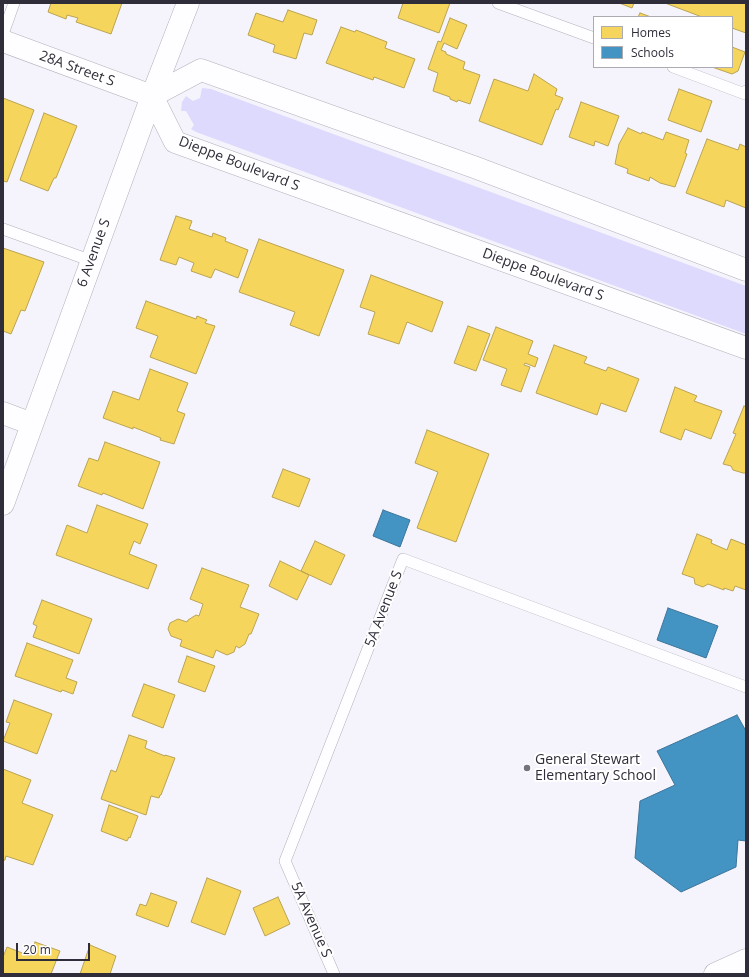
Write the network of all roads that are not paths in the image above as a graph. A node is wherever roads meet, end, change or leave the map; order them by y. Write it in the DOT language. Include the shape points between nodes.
graph roads {
  1 [pos="14,3"];
  2 [pos="188,3"];
  3 [pos="498,3"];
  4 [pos="3,34"];
  5 [pos="593,38"];
  6 [pos="3,41"];
  7 [pos="676,68"];
  8 [pos="746,91"];
  9 [pos="152,96"];
  10 [pos="3,229"];
  11 [pos="92,261"];
  12 [pos="746,270"];
  13 [pos="746,348"];
  14 [pos="3,413"];
  15 [pos="32,424"];
  16 [pos="3,504"];
  17 [pos="746,687"];
  18 [pos="746,960"];
  19 [pos="334,974"];
  20 [pos="715,974"];
  1 -- 4 [label="lane"];
  2 -- 9 [label="street, 6 Avenue S"];
  3 -- 5 [label="lane"];
  6 -- 9 [label="street, 28A Street S"];
  7 -- 8 [label="lane" via="745,94"];
  9 -- 11 [label="street, 6 Avenue S"];
  9 -- 12 [label="street" via="201,70 474,167"];
  9 -- 13 [label="street, Dieppe Boulevard S" via="175,142"];
  10 -- 11 [label="lane"];
  11 -- 15 [label="street, 6 Avenue S"];
  14 -- 15 [label="street"];
  15 -- 16 [label="street, 6 Avenue S"];
  17 -- 19 [label="lane, 5A Avenue S" via="403,559 285,861"];
  18 -- 20 [label="street"];
}
